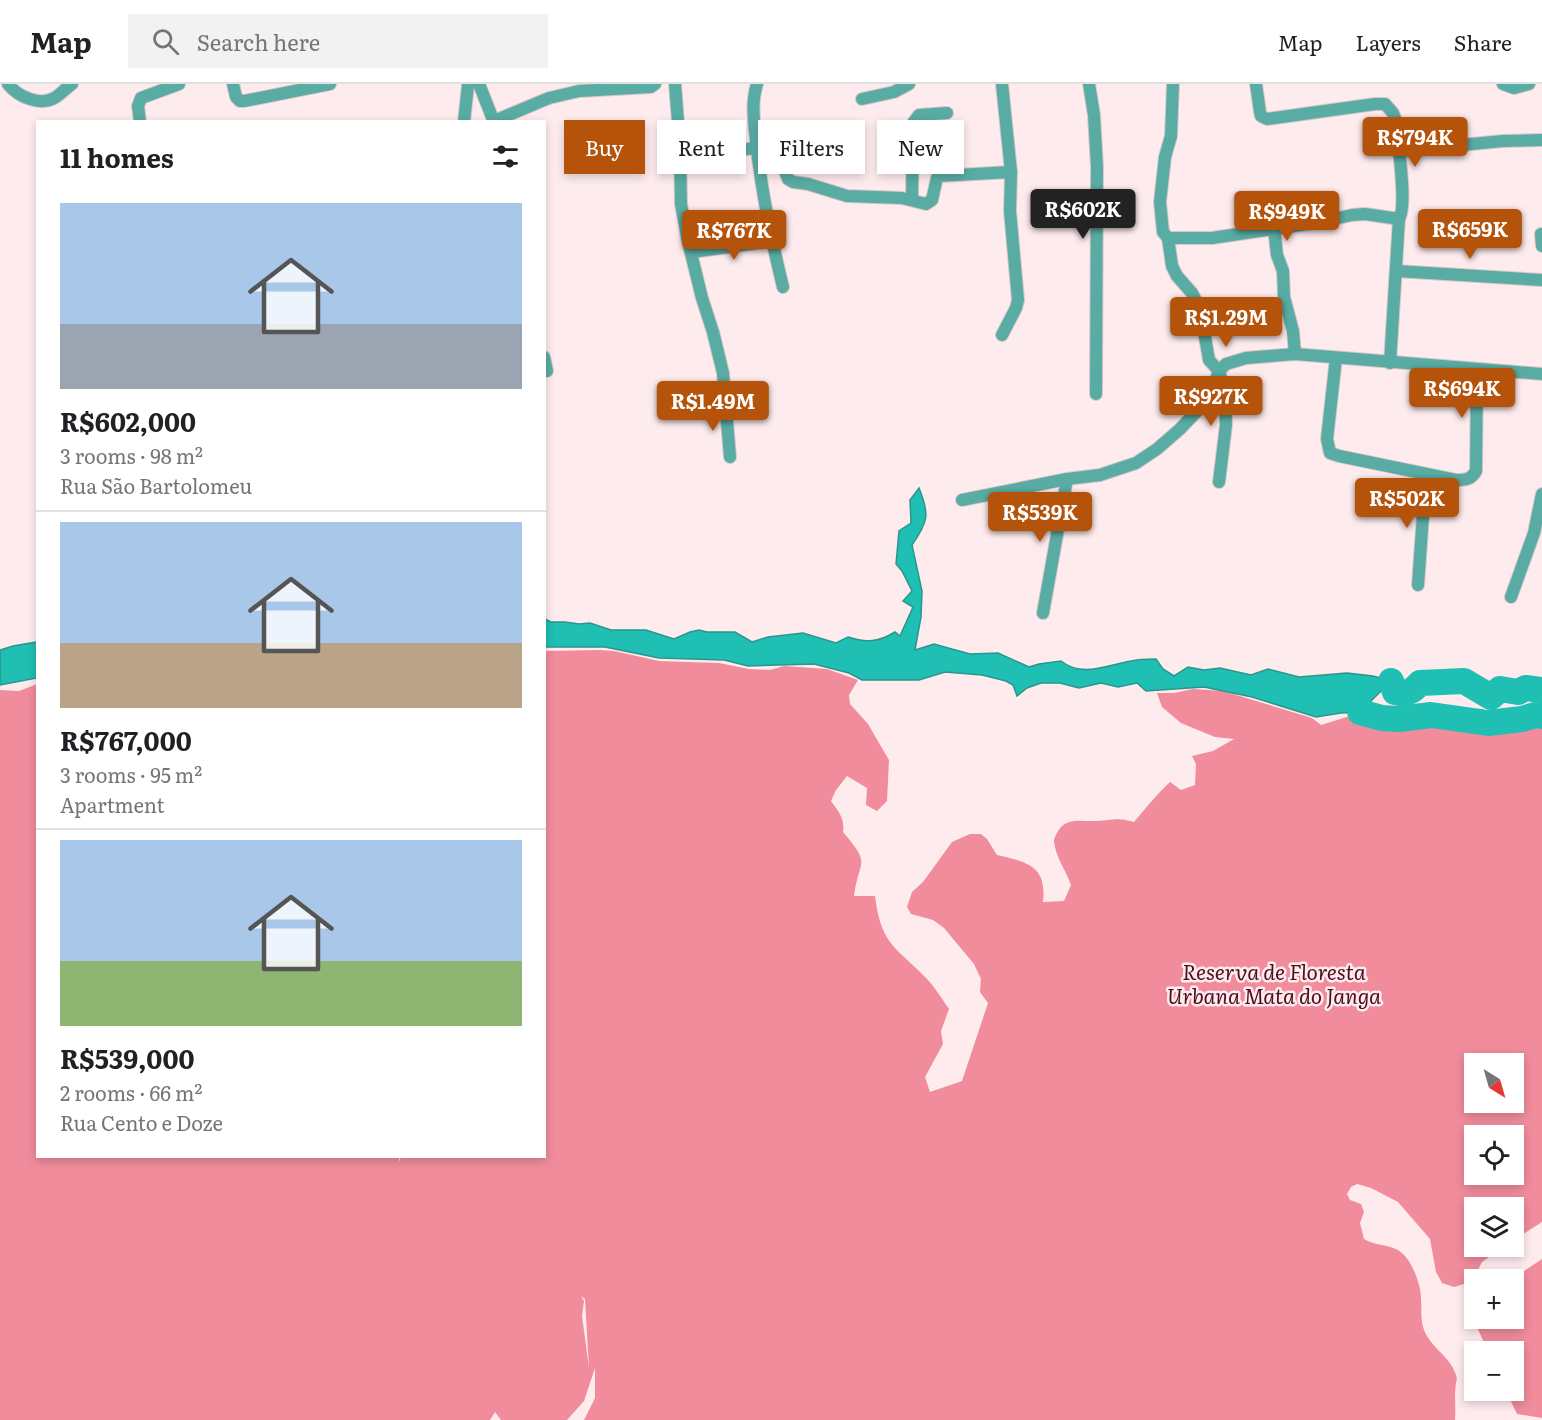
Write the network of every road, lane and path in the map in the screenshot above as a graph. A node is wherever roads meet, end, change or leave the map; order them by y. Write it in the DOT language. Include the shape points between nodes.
graph roads {
  1 [pos="8,84"];
  2 [pos="72,84"];
  3 [pos="179,84"];
  4 [pos="233,84"];
  5 [pos="330,84"];
  6 [pos="466,84"];
  7 [pos="474,84"];
  8 [pos="479,84"];
  9 [pos="655,84"];
  10 [pos="675,84"];
  11 [pos="757,84"];
  12 [pos="909,84"];
  13 [pos="1002,84"];
  14 [pos="1089,84"];
  15 [pos="1173,84"];
  16 [pos="1256,84"];
  17 [pos="1503,84"];
  18 [pos="1529,84"];
  19 [pos="862,99"];
  20 [pos="947,113"];
  21 [pos="140,120"];
  22 [pos="464,120"];
  23 [pos="494,120"];
  24 [pos="496,120"];
  25 [pos="678,120"];
  26 [pos="1542,141"];
  27 [pos="746,151"];
  28 [pos="1398,151"];
  29 [pos="757,153"];
  30 [pos="1011,172"];
  31 [pos="680,174"];
  32 [pos="912,200"];
  33 [pos="1399,219"];
  34 [pos="1274,228"];
  35 [pos="1172,238"];
  36 [pos="772,241"];
  37 [pos="692,252"];
  38 [pos="1396,271"];
  39 [pos="1542,280"];
  40 [pos="783,287"];
  41 [pos="1002,335"];
  42 [pos="1295,354"];
  43 [pos="1336,358"];
  44 [pos="1390,363"];
  45 [pos="546,366"];
  46 [pos="1477,369"];
  47 [pos="1542,370"];
  48 [pos="547,371"];
  49 [pos="1219,371"];
  50 [pos="1096,394"];
  51 [pos="730,457"];
  52 [pos="1428,475"];
  53 [pos="1067,479"];
  54 [pos="1219,482"];
  55 [pos="1542,494"];
  56 [pos="962,500"];
  57 [pos="1418,585"];
  58 [pos="1511,597"];
  59 [pos="1043,614"];
  1 -- 2 [label="street" via="24,98 39,100 56,97"];
  3 -- 21 [label="street" via="141,98"];
  4 -- 5 [label="street" via="236,97 244,101"];
  6 -- 7 [label="street"];
  6 -- 22 [label="street"];
  8 -- 23 [label="street"];
  9 -- 24 [label="street" via="579,90"];
  10 -- 25 [label="street"];
  11 -- 29 [label="street" via="753,107"];
  12 -- 19 [label="street" via="894,92"];
  13 -- 30 [label="street"];
  14 -- 50 [label="street" via="1097,167"];
  15 -- 35 [label="street" via="1160,202 1163,232"];
  16 -- 28 [label="street" via="1261,116 1267,119 1385,104 1396,121"];
  17 -- 18 [label="street" via="1514,88"];
  20 -- 32 [label="street" via="919,115 912,123"];
  26 -- 28 [label="street"];
  27 -- 29 [label="street"];
  28 -- 33 [label="street" via="1402,195"];
  29 -- 32 [label="street" via="782,161 788,179 793,182 858,198"];
  29 -- 36 [label="street"];
  30 -- 32 [label="street" via="939,176 931,202"];
  30 -- 41 [label="street" via="1010,210 1018,300"];
  31 -- 37 [label="street" via="681,204"];
  33 -- 34 [label="street" via="1365,214"];
  33 -- 38 [label="street"];
  34 -- 35 [label="street" via="1212,238"];
  34 -- 42 [label="street"];
  35 -- 49 [label="street" via="1172,266 1200,308 1209,360"];
  36 -- 37 [label="street"];
  36 -- 40 [label="street"];
  37 -- 51 [label="street" via="723,372"];
  38 -- 39 [label="street"];
  38 -- 44 [label="street"];
  42 -- 43 [label="street"];
  42 -- 49 [label="street" via="1236,360"];
  43 -- 44 [label="street"];
  43 -- 52 [label="street" via="1327,440 1330,453"];
  44 -- 46 [label="street"];
  45 -- 48 [label="street"];
  46 -- 47 [label="street"];
  46 -- 52 [label="street" via="1476,471 1465,480"];
  49 -- 53 [label="street" via="1211,393 1198,410 1157,449 1119,469"];
  49 -- 54 [label="street" via="1226,404"];
  52 -- 57 [label="street"];
  53 -- 56 [label="street"];
  53 -- 59 [label="street"];
  55 -- 58 [label="street" via="1534,533"];
}
